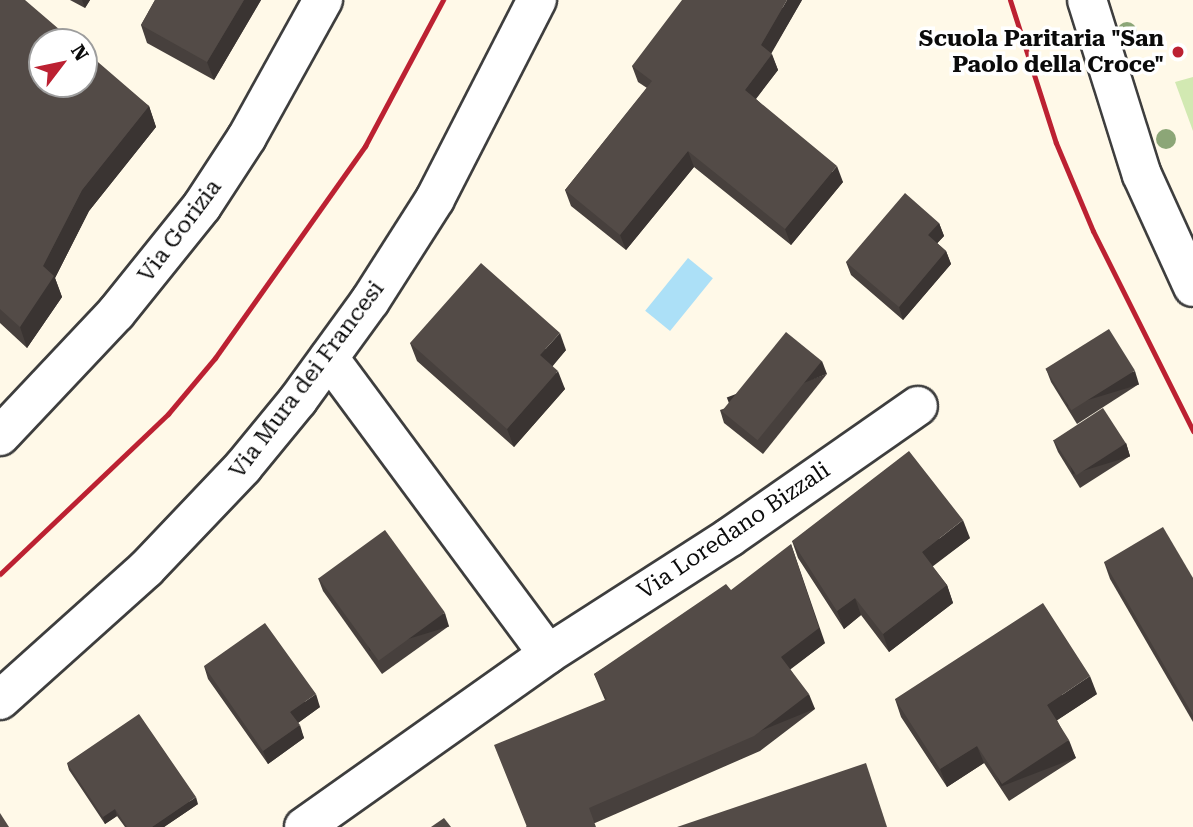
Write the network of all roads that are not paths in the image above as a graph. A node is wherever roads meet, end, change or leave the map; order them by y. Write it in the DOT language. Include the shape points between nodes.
graph roads {
  1 [pos="323,0"];
  2 [pos="537,0"];
  3 [pos="1087,0"];
  4 [pos="1193,287"];
  5 [pos="329,358"];
  6 [pos="918,406"];
  7 [pos="0,436"];
  8 [pos="548,654"];
  9 [pos="0,701"];
  10 [pos="304,827"];
  1 -- 7 [label="street, Via Gorizia" via="247,137 196,214 108,321"];
  2 -- 5 [label="street, Via Mura dei Francesi" via="435,199"];
  3 -- 4 [label="street" via="1133,149"];
  5 -- 8 [label="street"];
  5 -- 9 [label="street, Via Mura dei Francesi" via="250,458 179,535 80,632"];
  6 -- 8 [label="street, Via Loredano Bizzali" via="730,537"];
  8 -- 10 [label="street, Via Loredano Bizzali"];
}
